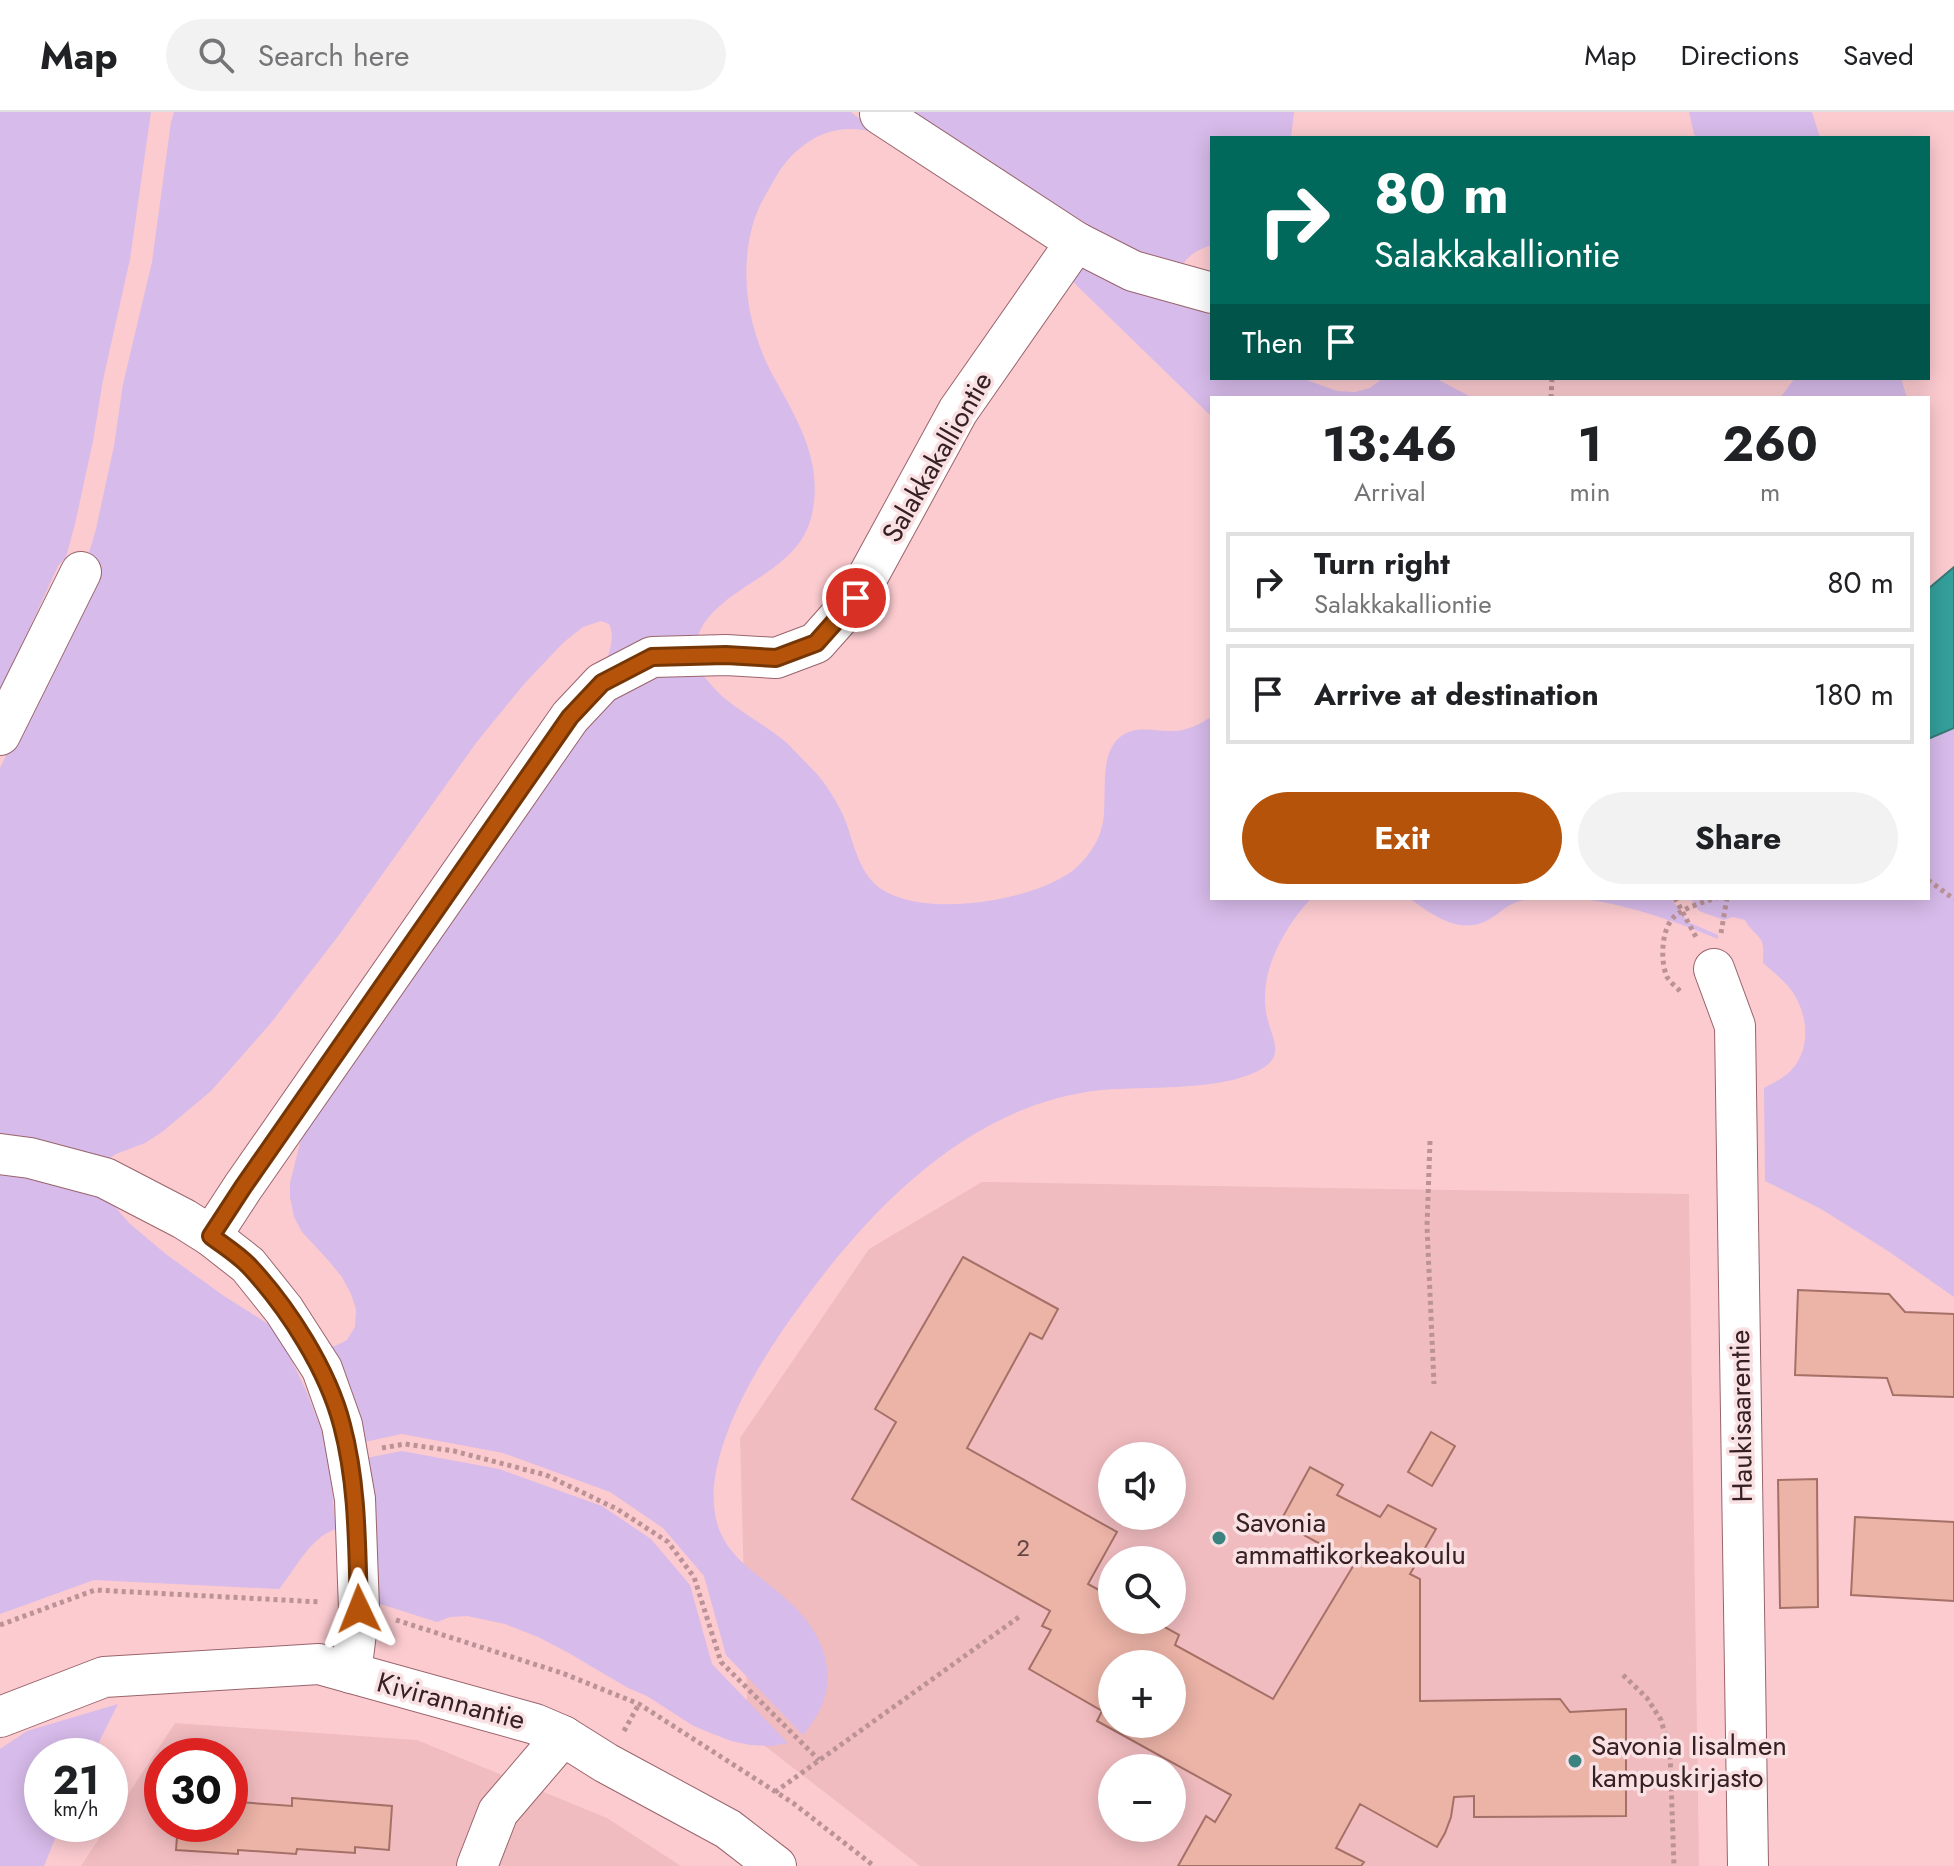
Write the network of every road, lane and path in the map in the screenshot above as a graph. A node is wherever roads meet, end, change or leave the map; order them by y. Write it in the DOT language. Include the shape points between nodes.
graph roads {
  1 [pos="880,114"];
  2 [pos="1076,242"];
  3 [pos="1210,292"];
  4 [pos="81,572"];
  5 [pos="0,735"];
  6 [pos="1930,881"];
  7 [pos="1954,899"];
  8 [pos="1714,969"];
  9 [pos="1430,1141"];
  10 [pos="0,1154"];
  11 [pos="211,1236"];
  12 [pos="1434,1384"];
  13 [pos="379,1448"];
  14 [pos="1019,1617"];
  15 [pos="351,1673"];
  16 [pos="1623,1675"];
  17 [pos="0,1717"];
  18 [pos="563,1736"];
  19 [pos="819,1760"];
  20 [pos="775,1792"];
  21 [pos="477,1866"];
  22 [pos="776,1866"];
  23 [pos="1674,1866"];
  24 [pos="1748,1866"];
  1 -- 2 [label="street"];
  2 -- 3 [label="street" via="1133,271"];
  2 -- 11 [label="street, Salakkakalliontie" via="958,411 856,598 816,643 776,658 652,657 602,683 570,717"];
  4 -- 5 [label="street"];
  6 -- 7 [label="path"];
  8 -- 24 [label="street, Haukisaarentie" via="1735,1026"];
  9 -- 12 [label="path" via="1427,1226"];
  10 -- 11 [label="street" via="105,1178"];
  11 -- 15 [label="street" via="248,1265 284,1310 322,1369 342,1425 355,1499 359,1609"];
  13 -- 19 [label="path" via="405,1444 454,1451 546,1475 617,1509 668,1542 694,1577 721,1662"];
  14 -- 19 [label="path"];
  15 -- 17 [label="street, Kivirannantie" via="319,1664 104,1677"];
  15 -- 18 [label="street, Kivirannantie"];
  16 -- 23 [label="path" via="1661,1720 1670,1752"];
  18 -- 21 [label="street" via="498,1812"];
  18 -- 22 [label="street, Kivirannantie" via="728,1829"];
  19 -- 20 [label="path"];
}
